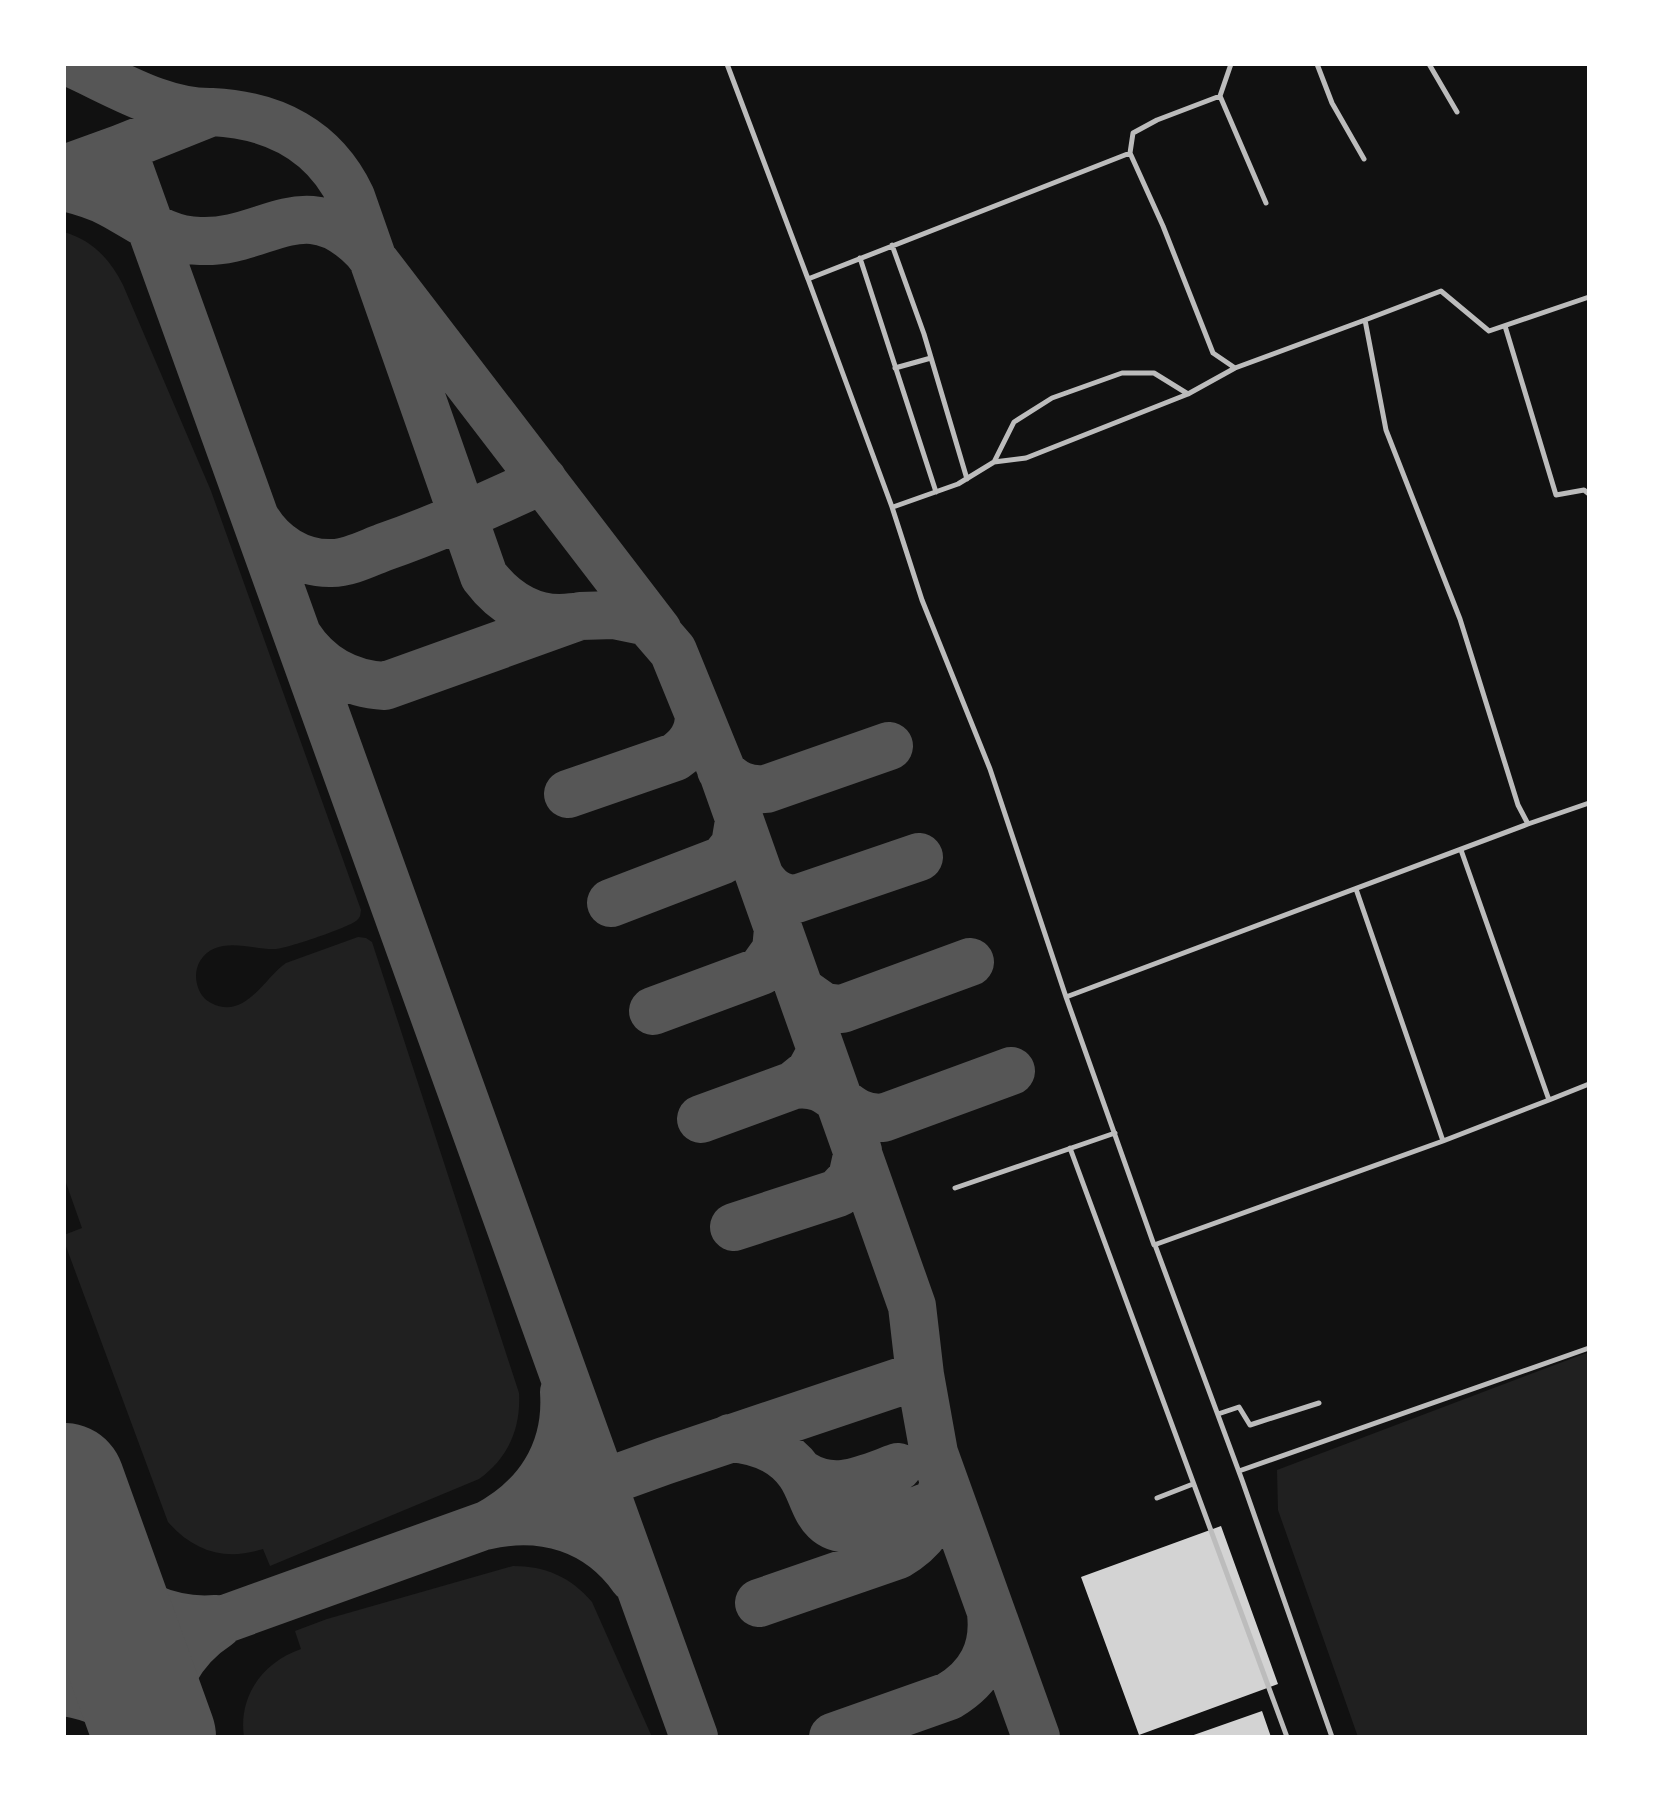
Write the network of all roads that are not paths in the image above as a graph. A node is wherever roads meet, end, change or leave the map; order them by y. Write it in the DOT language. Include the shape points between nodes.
graph roads {
  1 [pos="727,64"];
  2 [pos="1231,64"];
  3 [pos="1317,64"];
  4 [pos="1429,64"];
  5 [pos="1220,96"];
  6 [pos="1457,112"];
  7 [pos="1130,153"];
  8 [pos="1364,159"];
  9 [pos="1266,203"];
  10 [pos="892,245"];
  11 [pos="860,258"];
  12 [pos="808,279"];
  13 [pos="1589,297"];
  14 [pos="1365,320"];
  15 [pos="1505,326"];
  16 [pos="931,358"];
  17 [pos="895,368"];
  18 [pos="1235,368"];
  19 [pos="1188,394"];
  20 [pos="994,462"];
  21 [pos="967,479"];
  22 [pos="936,492"];
  23 [pos="1589,494"];
  24 [pos="892,507"];
  25 [pos="1589,803"];
  26 [pos="1528,824"];
  27 [pos="1461,850"];
  28 [pos="1356,889"];
  29 [pos="1066,997"];
  30 [pos="1589,1084"];
  31 [pos="1549,1100"];
  32 [pos="1115,1133"];
  33 [pos="1443,1141"];
  34 [pos="1070,1148"];
  35 [pos="955,1188"];
  36 [pos="1154,1245"];
  37 [pos="1589,1348"];
  38 [pos="1319,1403"];
  39 [pos="1218,1414"];
  40 [pos="1239,1471"];
  41 [pos="1193,1484"];
  42 [pos="1157,1498"];
  43 [pos="1287,1737"];
  44 [pos="1332,1737"];
  1 -- 12 [label="lane"];
  2 -- 5 [label="lane"];
  3 -- 8 [label="lane"];
  4 -- 6 [label="lane"];
  5 -- 7 [label="lane" via="1133,133"];
  5 -- 9 [label="lane"];
  7 -- 10 [label="lane"];
  7 -- 18 [label="lane" via="1213,353"];
  10 -- 11 [label="lane"];
  10 -- 16 [label="lane"];
  11 -- 12 [label="lane"];
  11 -- 17 [label="lane"];
  12 -- 24 [label="lane"];
  13 -- 15 [label="lane"];
  14 -- 15 [label="lane" via="1441,291 1489,331"];
  14 -- 18 [label="lane"];
  14 -- 26 [label="lane" via="1386,430 1460,619"];
  15 -- 23 [label="lane" via="1556,495 1584,490"];
  16 -- 17 [label="lane"];
  16 -- 21 [label="lane"];
  17 -- 22 [label="lane"];
  18 -- 19 [label="lane"];
  19 -- 20 [label="lane" via="1026,458"];
  19 -- 20 [label="lane" via="1154,373 1122,373 1052,398 1014,422"];
  20 -- 21 [label="lane"];
  21 -- 22 [label="lane"];
  22 -- 24 [label="lane"];
  24 -- 29 [label="lane" via="922,600 990,769"];
  25 -- 26 [label="lane"];
  26 -- 27 [label="lane"];
  27 -- 28 [label="lane"];
  27 -- 31 [label="lane"];
  28 -- 29 [label="lane"];
  28 -- 33 [label="lane"];
  29 -- 32 [label="lane"];
  30 -- 31 [label="lane"];
  31 -- 33 [label="lane"];
  32 -- 34 [label="lane"];
  32 -- 36 [label="lane"];
  33 -- 36 [label="lane"];
  34 -- 35 [label="lane"];
  34 -- 41 [label="lane"];
  36 -- 39 [label="lane"];
  37 -- 40 [label="lane"];
  38 -- 39 [label="lane" via="1250,1425 1239,1407"];
  39 -- 40 [label="lane"];
  40 -- 44 [label="lane"];
  41 -- 42 [label="lane"];
  41 -- 43 [label="lane"];
}
